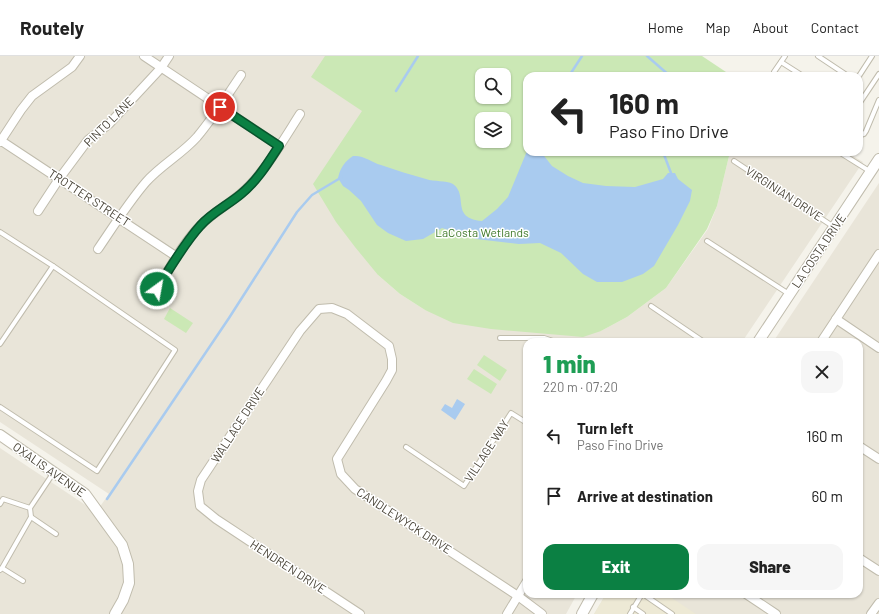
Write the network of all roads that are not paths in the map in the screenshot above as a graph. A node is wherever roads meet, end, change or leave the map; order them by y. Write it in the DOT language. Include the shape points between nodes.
graph roads {
  1 [pos="80,56"];
  2 [pos="144,56"];
  3 [pos="169,56"];
  4 [pos="785,56"];
  5 [pos="818,56"];
  6 [pos="872,56"];
  7 [pos="781,62"];
  8 [pos="161,68"];
  9 [pos="775,72"];
  10 [pos="797,72"];
  11 [pos="842,72"];
  12 [pos="862,72"];
  13 [pos="879,74"];
  14 [pos="241,75"];
  15 [pos="863,98"];
  16 [pos="879,100"];
  17 [pos="220,107"];
  18 [pos="300,114"];
  19 [pos="863,134"];
  20 [pos="0,141"];
  21 [pos="279,146"];
  22 [pos="845,156"];
  23 [pos="879,160"];
  24 [pos="734,161"];
  25 [pos="871,172"];
  26 [pos="59,179"];
  27 [pos="38,211"];
  28 [pos="119,218"];
  29 [pos="834,227"];
  30 [pos="0,232"];
  31 [pos="707,241"];
  32 [pos="98,249"];
  33 [pos="879,254"];
  34 [pos="177,257"];
  35 [pos="53,266"];
  36 [pos="157,289"];
  37 [pos="789,294"];
  38 [pos="651,306"];
  39 [pos="836,319"];
  40 [pos="300,331"];
  41 [pos="500,338"];
  42 [pos="523,338"];
  43 [pos="523,338"];
  44 [pos="544,338"];
  45 [pos="698,338"];
  46 [pos="761,338"];
  47 [pos="824,338"];
  48 [pos="0,344"];
  49 [pos="879,348"];
  50 [pos="0,407"];
  51 [pos="523,420"];
  52 [pos="0,435"];
  53 [pos="406,447"];
  54 [pos="863,449"];
  55 [pos="879,459"];
  56 [pos="54,472"];
  57 [pos="0,504"];
  58 [pos="30,508"];
  59 [pos="31,517"];
  60 [pos="216,519"];
  61 [pos="56,534"];
  62 [pos="863,561"];
  63 [pos="1,569"];
  64 [pos="879,571"];
  65 [pos="23,581"];
  66 [pos="523,588"];
  67 [pos="518,596"];
  68 [pos="591,598"];
  69 [pos="639,598"];
  70 [pos="647,598"];
  71 [pos="752,598"];
  72 [pos="879,603"];
  73 [pos="634,607"];
  74 [pos="115,614"];
  75 [pos="360,614"];
  76 [pos="507,614"];
  77 [pos="542,614"];
  78 [pos="582,614"];
  79 [pos="630,614"];
  80 [pos="643,614"];
  81 [pos="672,614"];
  82 [pos="776,614"];
  83 [pos="871,614"];
  1 -- 20 [label="street" via="72,67 32,96"];
  2 -- 8 [label="street"];
  3 -- 8 [label="street, PINTO LANE"];
  4 -- 7 [label="lane"];
  5 -- 11 [label="lane"];
  6 -- 12 [label="lane"];
  7 -- 9 [label="lane"];
  7 -- 10 [label="lane"];
  8 -- 17 [label="street"];
  8 -- 26 [label="street, PINTO LANE" via="109,124 88,140"];
  13 -- 15 [label="lane"];
  14 -- 17 [label="street"];
  16 -- 19 [label="lane"];
  17 -- 21 [label="street"];
  17 -- 28 [label="street" via="197,138 146,182"];
  18 -- 21 [label="street"];
  20 -- 26 [label="street, TROTTER STREET"];
  21 -- 34 [label="street" via="242,194 201,225"];
  22 -- 25 [label="lane"];
  23 -- 25 [label="street, LA COSTA DRIVE"];
  24 -- 29 [label="lane, VIRGINIAN DRIVE"];
  25 -- 29 [label="street, LA COSTA DRIVE"];
  26 -- 27 [label="street, PINTO LANE"];
  26 -- 28 [label="street, TROTTER STREET"];
  28 -- 32 [label="street"];
  28 -- 34 [label="street, TROTTER STREET"];
  29 -- 37 [label="street, LA COSTA DRIVE"];
  30 -- 35 [label="lane"];
  31 -- 37 [label="lane"];
  33 -- 39 [label="street"];
  34 -- 36 [label="street"];
  35 -- 48 [label="lane"];
  35 -- 50 [label="lane" via="174,350 97,471"];
  37 -- 46 [label="street, LA COSTA DRIVE"];
  38 -- 45 [label="lane"];
  39 -- 47 [label="street"];
  39 -- 49 [label="street"];
  40 -- 60 [label="street, WALLACE DRIVE" via="201,480 198,492 200,506"];
  40 -- 67 [label="street, CANDLEWYCK DRIVE" via="319,309 332,308 347,314 389,346 392,370 337,459 341,474 355,489"];
  41 -- 43 [label="lane"];
  42 -- 44 [label="lane"];
  51 -- 53 [label="lane, VILLAGE WAY" via="512,413 464,486"];
  52 -- 56 [label="street, OXALIS AVENUE"];
  54 -- 55 [label="street"];
  56 -- 58 [label="lane"];
  56 -- 74 [label="street, OXALIS AVENUE" via="85,494 122,545 128,564 129,583"];
  57 -- 58 [label="lane" via="3,499"];
  58 -- 59 [label="lane"];
  59 -- 61 [label="lane"];
  59 -- 63 [label="lane"];
  60 -- 75 [label="street, HENDREN DRIVE"];
  62 -- 64 [label="street"];
  63 -- 65 [label="lane"];
  66 -- 67 [label="street"];
  67 -- 76 [label="street"];
  67 -- 77 [label="street, CANDLEWYCK DRIVE"];
  68 -- 78 [label="street"];
  69 -- 73 [label="lane"];
  70 -- 81 [label="lane"];
  71 -- 82 [label="street"];
  72 -- 83 [label="street"];
  73 -- 79 [label="lane"];
  73 -- 80 [label="lane"];
}
